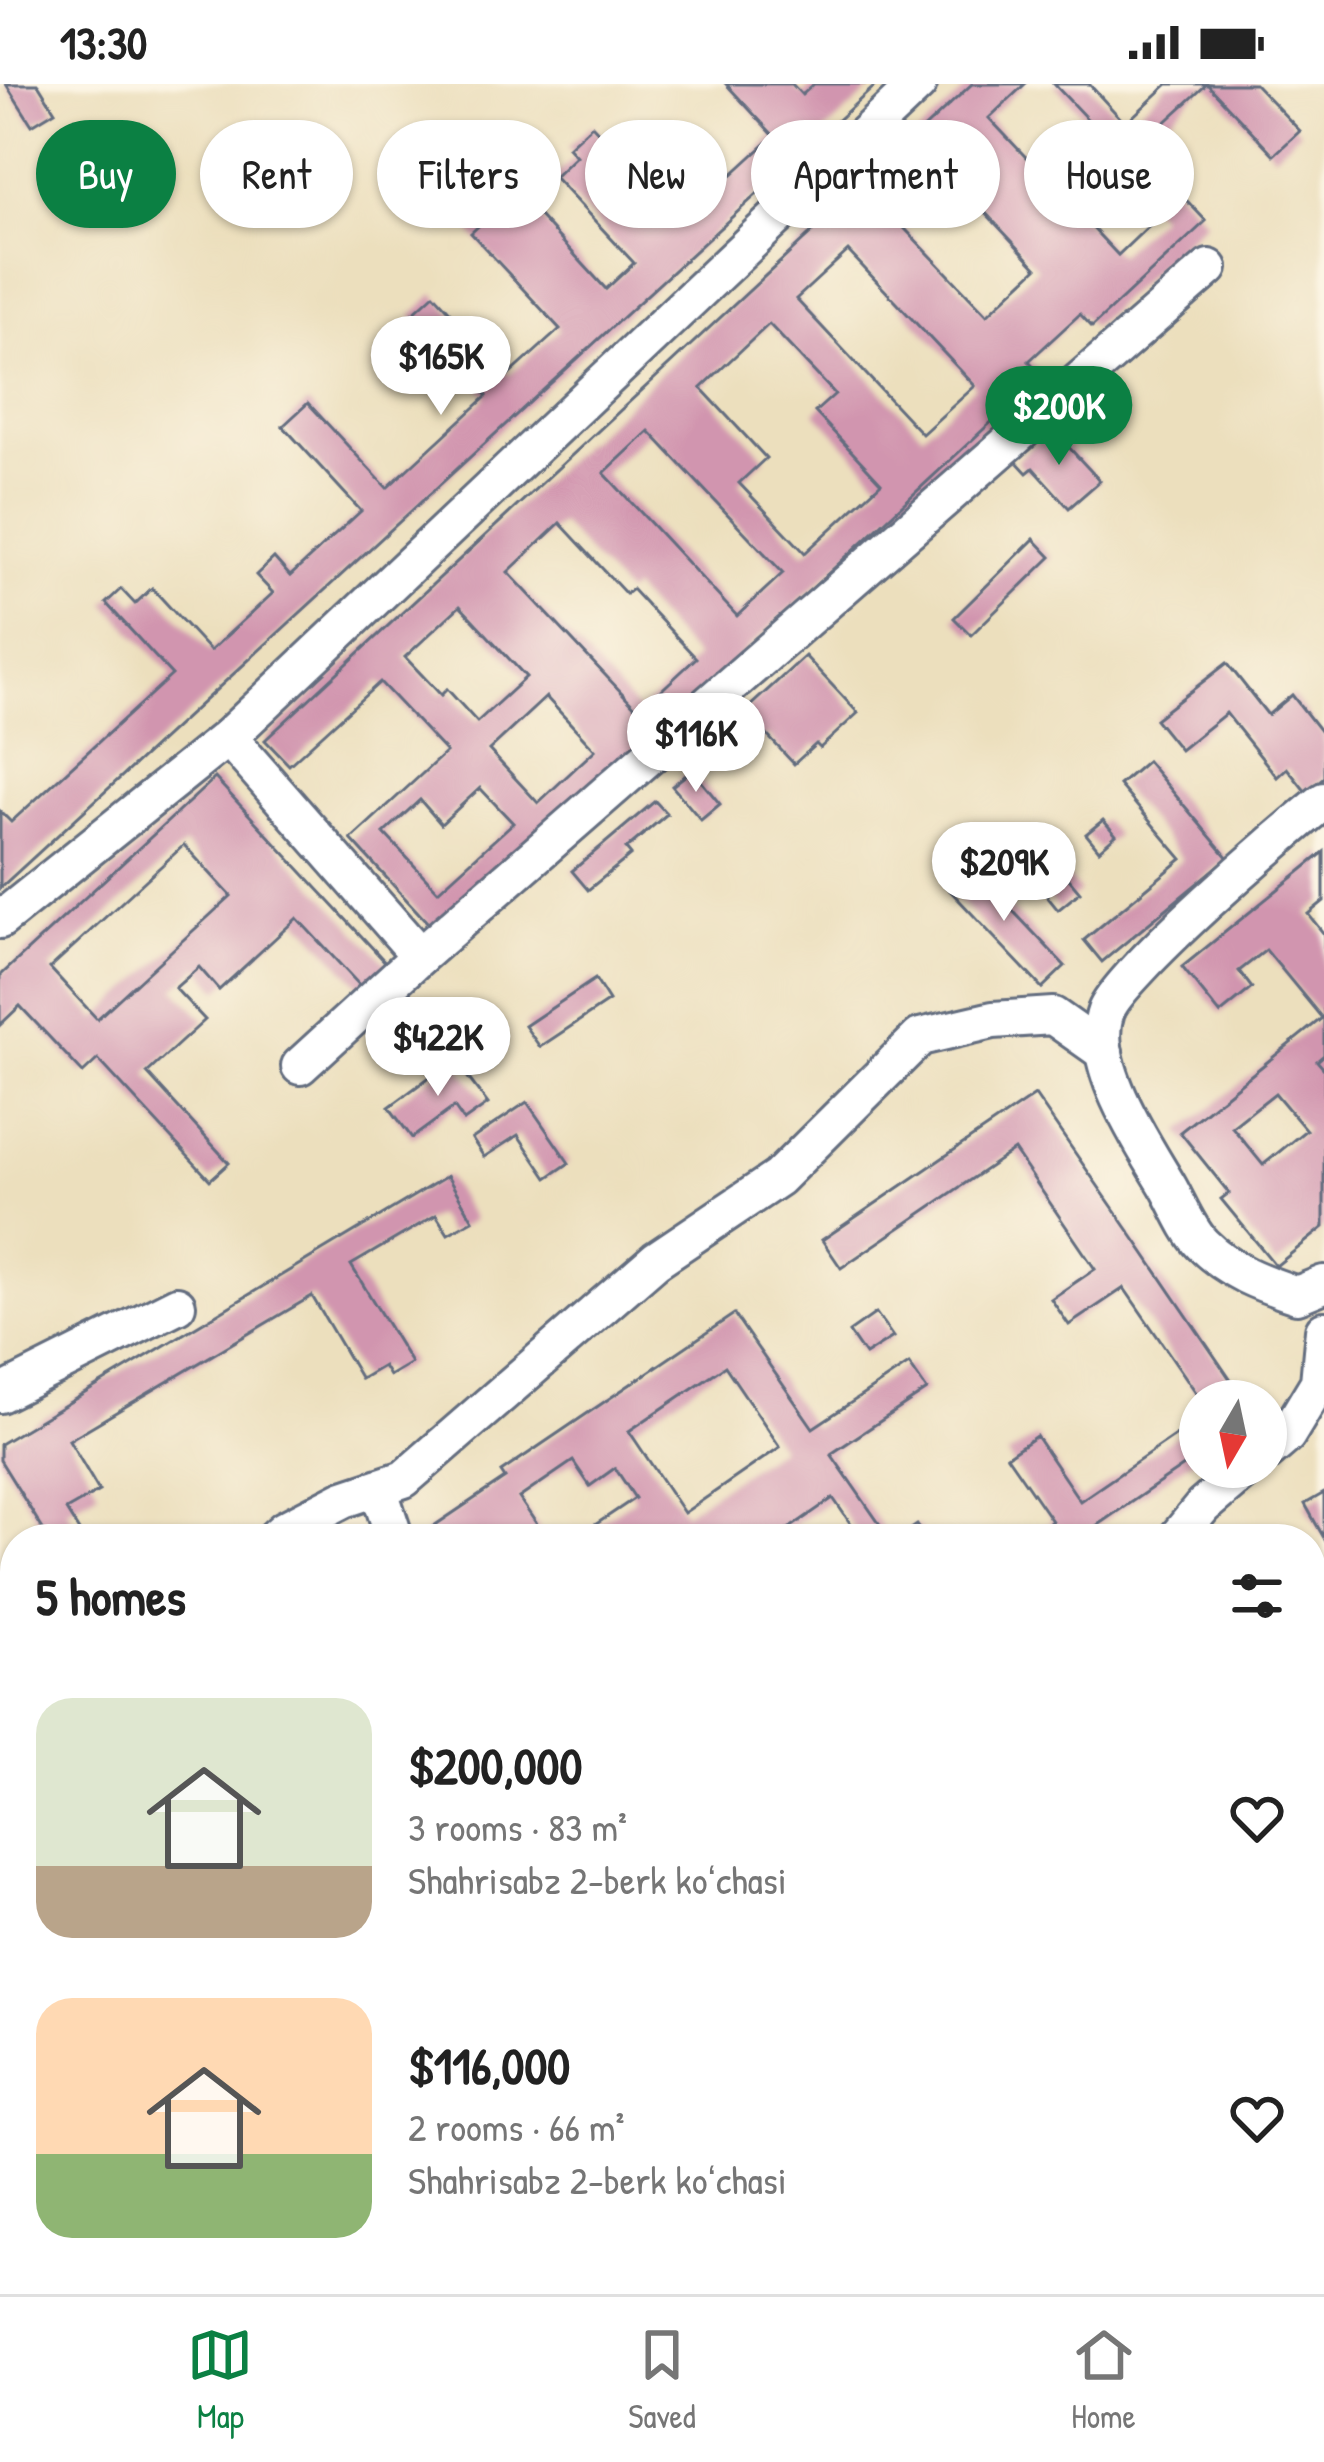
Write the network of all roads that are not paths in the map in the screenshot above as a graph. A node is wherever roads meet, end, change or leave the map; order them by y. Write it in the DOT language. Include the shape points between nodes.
graph roads {
  1 [pos="918,84"];
  2 [pos="1209,268"];
  3 [pos="228,737"];
  4 [pos="1324,801"];
  5 [pos="0,920"];
  6 [pos="420,956"];
  7 [pos="1104,1052"];
  8 [pos="300,1066"];
  9 [pos="1324,1283"];
  10 [pos="177,1305"];
  11 [pos="1324,1330"];
  12 [pos="0,1394"];
  13 [pos="1287,1436"];
  14 [pos="378,1488"];
  15 [pos="1225,1488"];
  16 [pos="296,1524"];
  17 [pos="390,1524"];
  18 [pos="1188,1524"];
  1 -- 3 [label="street"];
  2 -- 6 [label="street"];
  3 -- 5 [label="street"];
  3 -- 6 [label="street"];
  4 -- 7 [label="street" via="1129,979 1106,1011"];
  6 -- 8 [label="street"];
  7 -- 9 [label="street" via="1117,1099 1199,1241 1243,1277 1298,1295"];
  7 -- 14 [label="street" via="1053,1016 920,1037 778,1178 656,1260 447,1444 404,1479"];
  10 -- 12 [label="street"];
  11 -- 13 [label="street" via="1319,1382"];
  14 -- 16 [label="street"];
  14 -- 17 [label="street"];
  15 -- 18 [label="street"];
}
